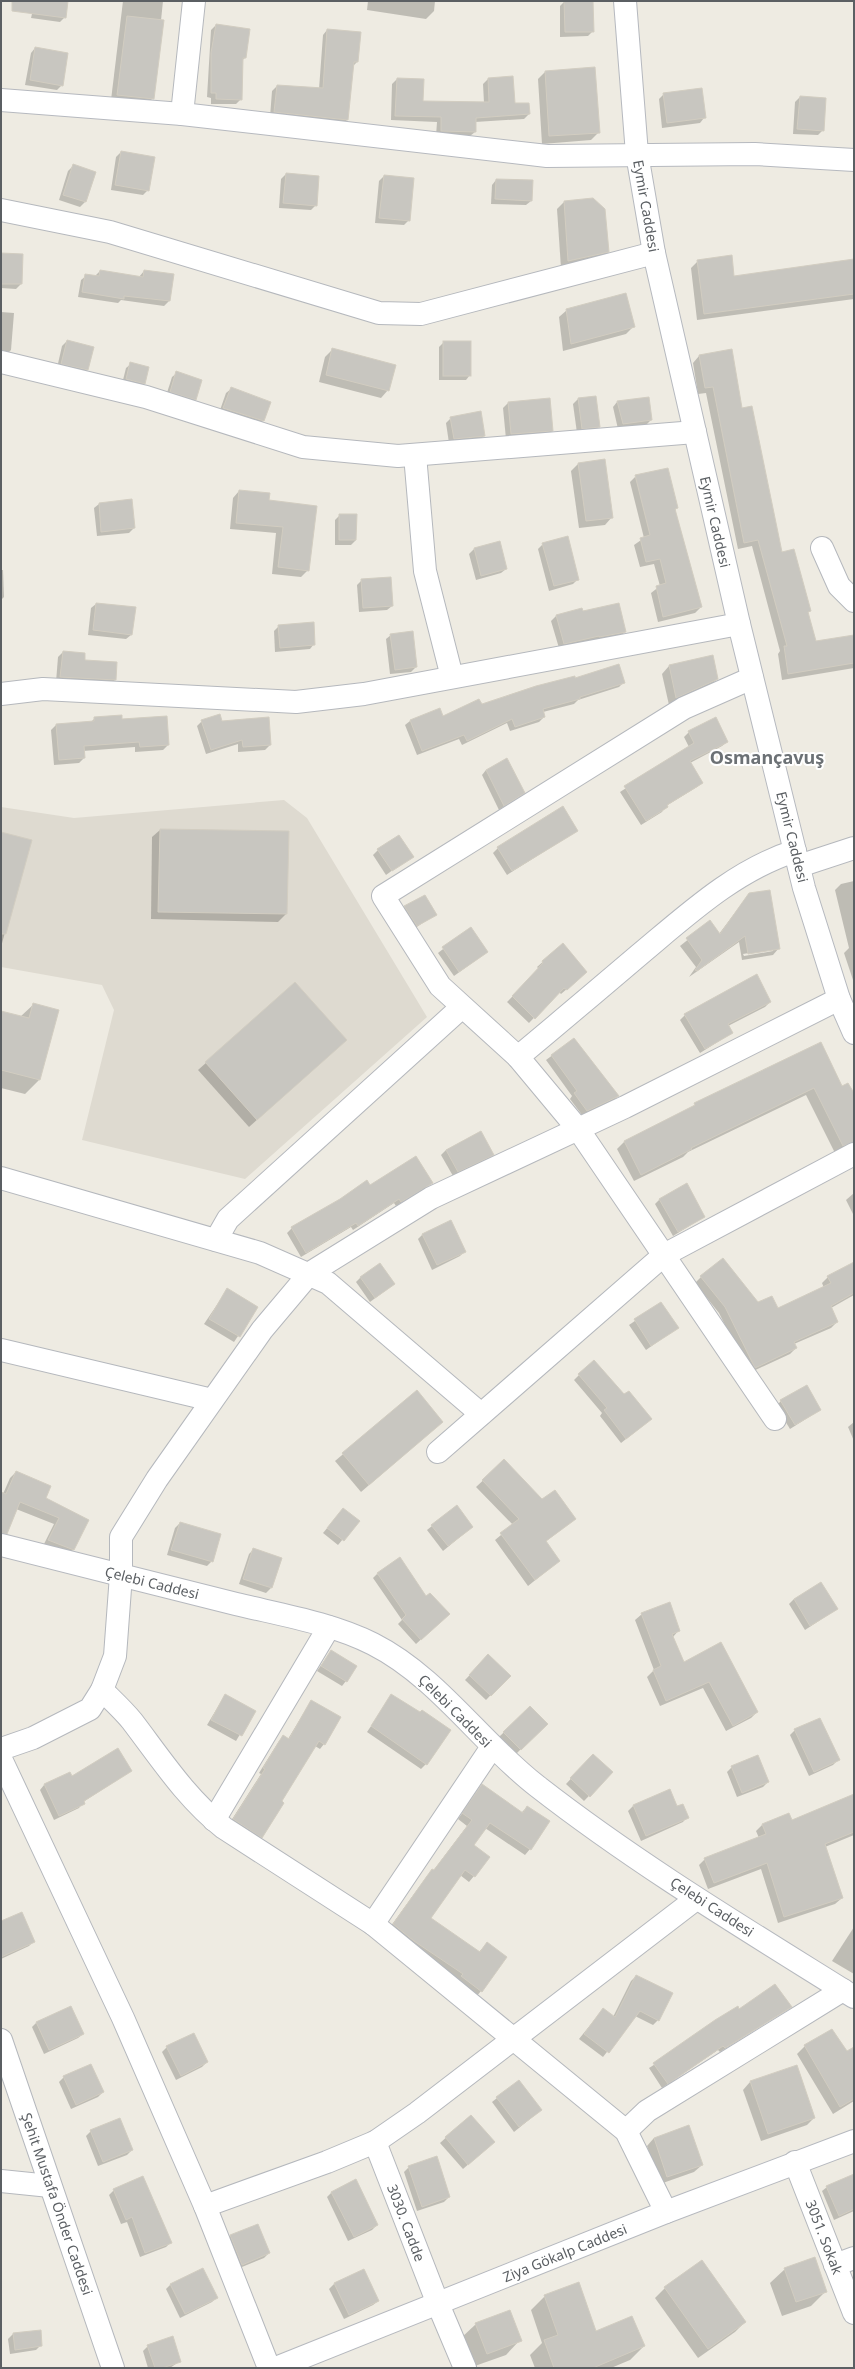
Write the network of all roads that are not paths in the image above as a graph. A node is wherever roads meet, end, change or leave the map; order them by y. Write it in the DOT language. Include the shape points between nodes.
graph roads {
  1 [pos="194,1"];
  2 [pos="625,1"];
  3 [pos="1,100"];
  4 [pos="182,114"];
  5 [pos="637,154"];
  6 [pos="854,160"];
  7 [pos="1,210"];
  8 [pos="654,252"];
  9 [pos="1,362"];
  10 [pos="695,432"];
  11 [pos="415,455"];
  12 [pos="822,548"];
  13 [pos="854,601"];
  14 [pos="739,624"];
  15 [pos="452,677"];
  16 [pos="752,678"];
  17 [pos="1,694"];
  18 [pos="854,848"];
  19 [pos="797,859"];
  20 [pos="839,999"];
  21 [pos="462,1007"];
  22 [pos="854,1033"];
  23 [pos="518,1057"];
  24 [pos="578,1129"];
  25 [pos="854,1154"];
  26 [pos="1,1178"];
  27 [pos="216,1240"];
  28 [pos="664,1255"];
  29 [pos="310,1273"];
  30 [pos="1,1350"];
  31 [pos="212,1400"];
  32 [pos="481,1414"];
  33 [pos="775,1419"];
  34 [pos="438,1452"];
  35 [pos="1,1545"];
  36 [pos="121,1575"];
  37 [pos="329,1627"];
  38 [pos="102,1690"];
  39 [pos="492,1747"];
  40 [pos="1,1749"];
  41 [pos="1,1758"];
  42 [pos="214,1820"];
  43 [pos="696,1899"];
  44 [pos="373,1924"];
  45 [pos="849,1994"];
  46 [pos="1,2040"];
  47 [pos="514,2040"];
  48 [pos="626,2131"];
  49 [pos="854,2141"];
  50 [pos="375,2142"];
  51 [pos="795,2162"];
  52 [pos="1,2181"];
  53 [pos="50,2186"];
  54 [pos="205,2206"];
  55 [pos="666,2212"];
  56 [pos="845,2262"];
  57 [pos="438,2304"];
  58 [pos="854,2313"];
  59 [pos="113,2368"];
  60 [pos="269,2368"];
  61 [pos="276,2368"];
  62 [pos="465,2368"];
  1 -- 4 [label="street"];
  2 -- 5 [label="street, Eymir Caddesi"];
  3 -- 4 [label="street"];
  4 -- 5 [label="street" via="547,156"];
  5 -- 6 [label="street" via="755,154"];
  5 -- 8 [label="street, Eymir Caddesi"];
  7 -- 8 [label="street" via="110,232 379,313 421,314"];
  8 -- 10 [label="street, Eymir Caddesi"];
  9 -- 11 [label="street" via="146,397 303,447 398,456"];
  10 -- 11 [label="street"];
  10 -- 14 [label="street, Eymir Caddesi"];
  11 -- 15 [label="street" via="425,571"];
  12 -- 13 [label="street" via="839,586"];
  14 -- 15 [label="street"];
  14 -- 16 [label="street, Eymir Caddesi"];
  15 -- 17 [label="street" via="364,694 296,702 43,689"];
  16 -- 19 [label="street, Eymir Caddesi"];
  16 -- 21 [label="street" via="684,708 383,896 440,986"];
  18 -- 19 [label="street"];
  19 -- 20 [label="street, Eymir Caddesi"];
  19 -- 23 [label="street" via="778,856 740,877 700,904"];
  20 -- 22 [label="street, Eymir Caddesi"];
  20 -- 24 [label="street" via="625,1108"];
  21 -- 23 [label="street"];
  21 -- 27 [label="street" via="228,1219"];
  23 -- 24 [label="street"];
  24 -- 28 [label="street"];
  24 -- 29 [label="street" via="431,1198"];
  25 -- 28 [label="street"];
  26 -- 27 [label="street"];
  27 -- 29 [label="street" via="260,1253"];
  28 -- 32 [label="street"];
  28 -- 33 [label="street"];
  29 -- 31 [label="street" via="262,1330"];
  29 -- 32 [label="street" via="328,1283"];
  30 -- 31 [label="street"];
  31 -- 36 [label="street" via="157,1479 121,1537"];
  32 -- 34 [label="street"];
  35 -- 36 [label="street, Çelebi Caddesi"];
  36 -- 37 [label="street, Çelebi Caddesi"];
  36 -- 38 [label="street" via="115,1656"];
  37 -- 39 [label="street, Çelebi Caddesi" via="357,1636 401,1661 422,1677"];
  37 -- 42 [label="street"];
  38 -- 40 [label="street" via="90,1709 33,1738"];
  38 -- 42 [label="street" via="131,1720 192,1799"];
  39 -- 43 [label="street, Çelebi Caddesi" via="536,1786"];
  39 -- 44 [label="street"];
  41 -- 54 [label="street" via="123,2018"];
  42 -- 44 [label="street"];
  43 -- 45 [label="street, Çelebi Caddesi"];
  43 -- 47 [label="street"];
  44 -- 47 [label="street"];
  45 -- 48 [label="street" via="647,2111"];
  46 -- 53 [label="street, Şehit Mustafa Önder Caddesi"];
  47 -- 48 [label="street"];
  47 -- 50 [label="street"];
  48 -- 55 [label="street"];
  49 -- 51 [label="street, Ziya Gökalp Caddesi"];
  50 -- 54 [label="street"];
  50 -- 57 [label="street, 3030. Cadde"];
  51 -- 55 [label="street, Ziya Gökalp Caddesi"];
  51 -- 56 [label="street, 3051. Sokak"];
  52 -- 53 [label="street"];
  53 -- 59 [label="street, Şehit Mustafa Önder Caddesi"];
  54 -- 60 [label="street"];
  55 -- 57 [label="street, Ziya Gökalp Caddesi"];
  56 -- 58 [label="street, 3051. Sokak"];
  57 -- 61 [label="street, Ziya Gökalp Caddesi"];
  57 -- 62 [label="street, 3030. Cadde"];
}
